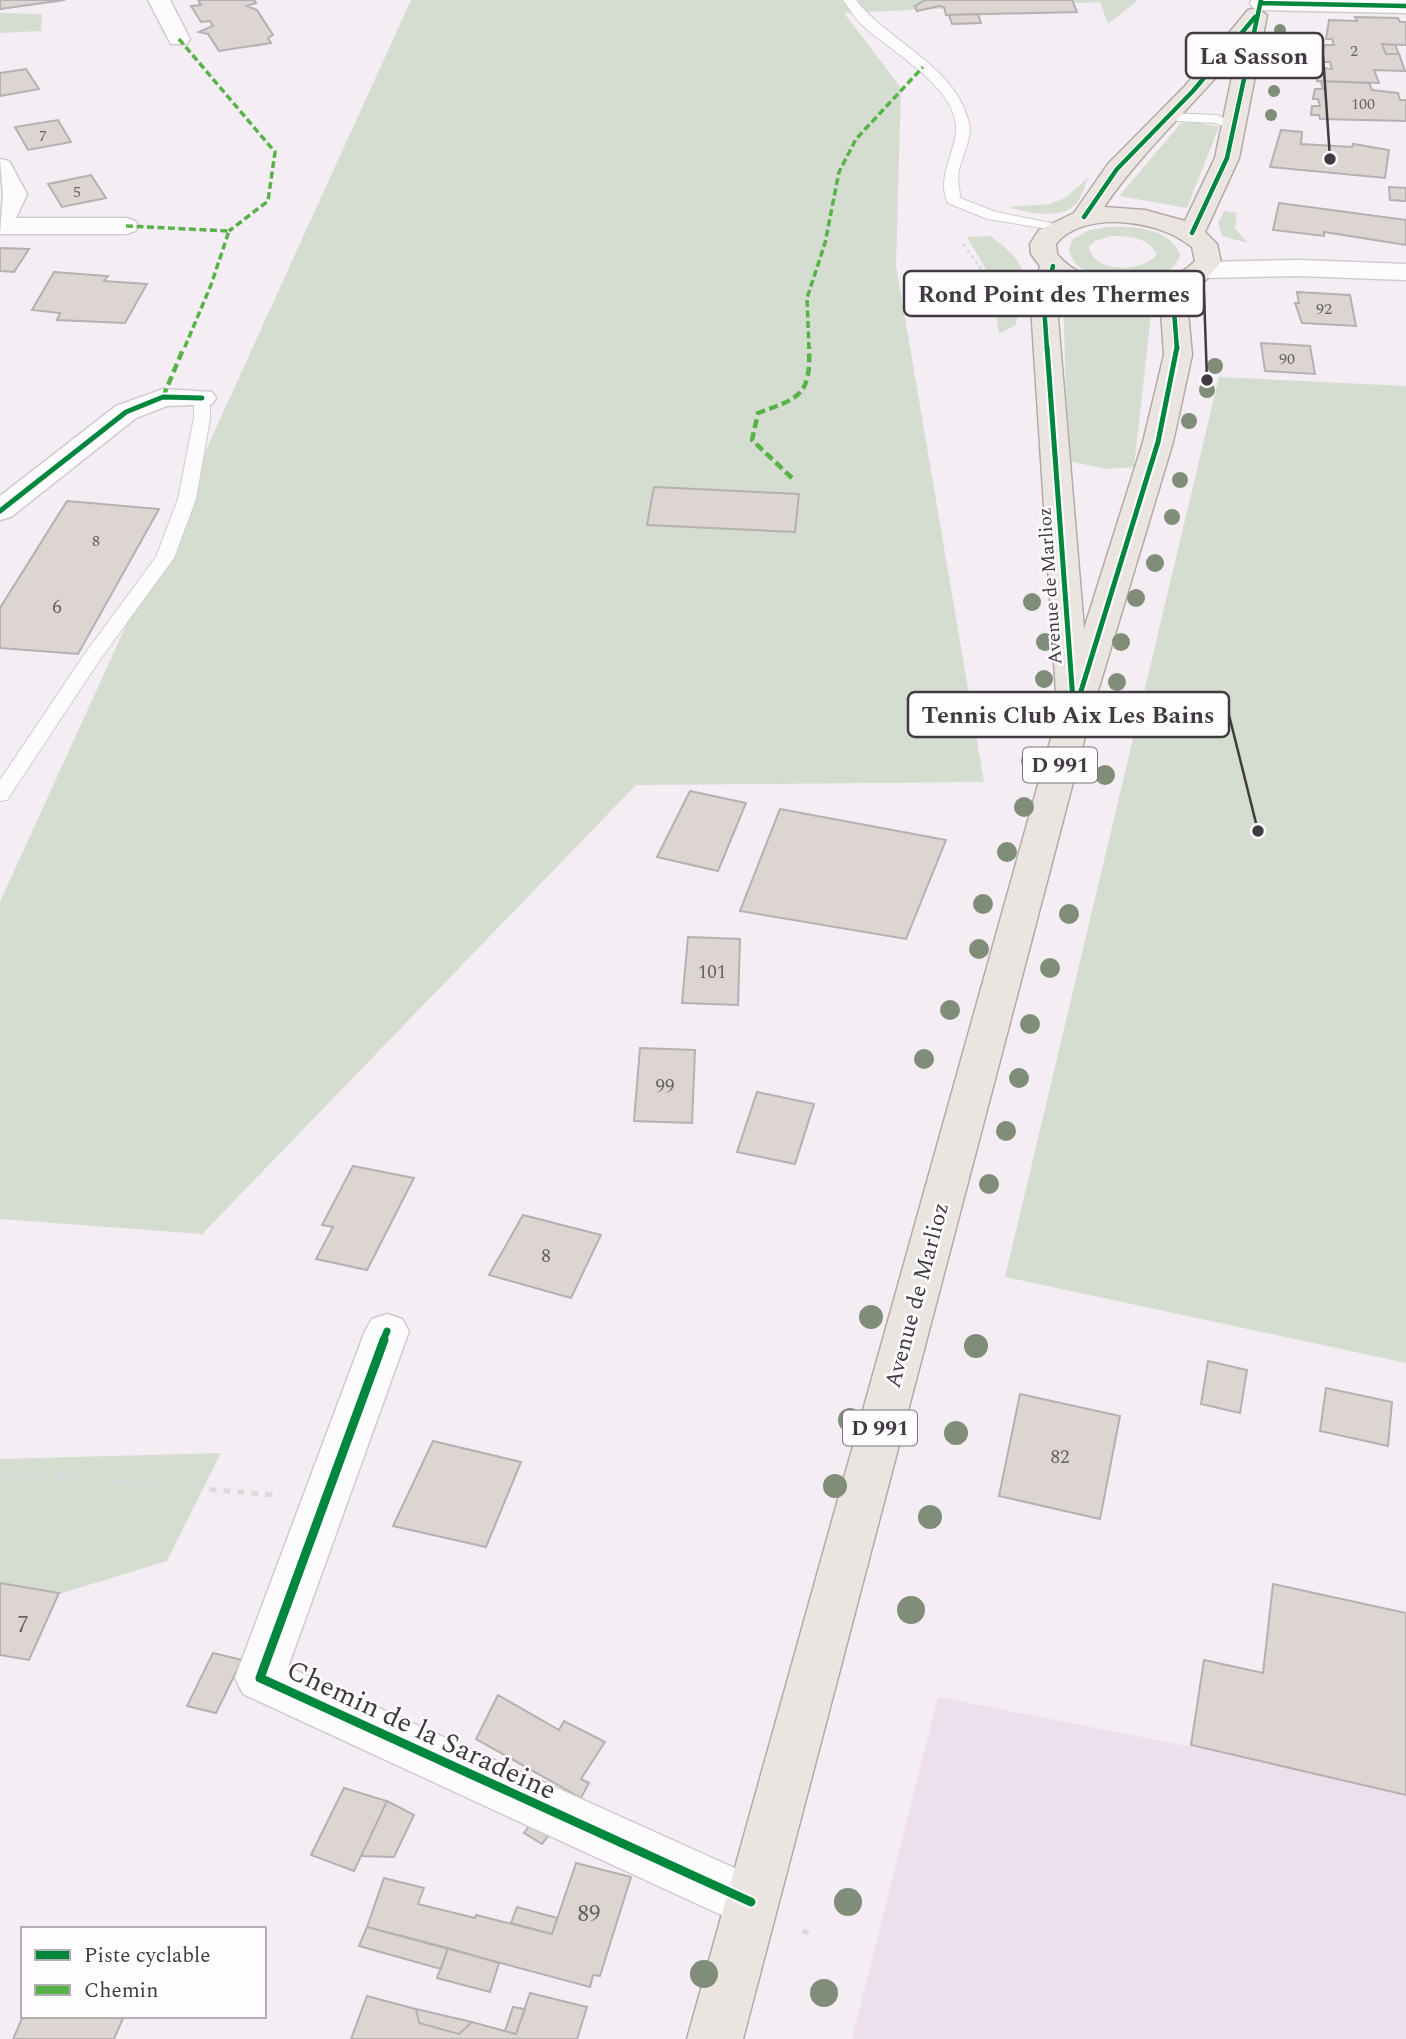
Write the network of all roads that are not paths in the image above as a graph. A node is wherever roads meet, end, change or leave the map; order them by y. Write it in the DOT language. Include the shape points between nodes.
graph roads {
  1 [pos="159,0"];
  2 [pos="849,0"];
  3 [pos="1406,6"];
  4 [pos="1259,7"];
  5 [pos="179,39"];
  6 [pos="1166,117"];
  7 [pos="1236,127"];
  8 [pos="0,166"];
  9 [pos="953,200"];
  10 [pos="1084,217"];
  11 [pos="0,226"];
  12 [pos="126,226"];
  13 [pos="1051,245"];
  14 [pos="1200,250"];
  15 [pos="1406,272"];
  16 [pos="1172,286"];
  17 [pos="202,398"];
  18 [pos="0,511"];
  19 [pos="1074,714"];
  20 [pos="0,795"];
  21 [pos="387,1331"];
  22 [pos="751,1902"];
  23 [pos="715,2039"];
  1 -- 5 [label="street"];
  2 -- 9 [label="lane" via="865,21 917,61 951,97 963,125 951,176"];
  3 -- 4 [label="street"];
  4 -- 6 [label="main road" via="1193,91"];
  4 -- 7 [label="main road"];
  6 -- 7 [label="lane" via="1217,119"];
  6 -- 10 [label="main road" via="1117,169"];
  7 -- 14 [label="main road"];
  8 -- 11 [label="street" via="15,194"];
  9 -- 13 [label="lane"];
  9 -- 13 [label="lane" via="984,222"];
  10 -- 13 [label="main road"];
  10 -- 14 [label="main road" via="1154,218"];
  11 -- 12 [label="street"];
  13 -- 16 [label="main road" via="1069,277 1093,285 1147,290"];
  13 -- 19 [label="main road, Avenue de Marlioz / D 991" via="1044,306"];
  14 -- 15 [label="street" via="1299,268"];
  14 -- 16 [label="main road"];
  16 -- 19 [label="main road, Avenue de Marlioz / D 991" via="1178,355 1158,442"];
  17 -- 18 [label="street" via="163,397 126,412"];
  17 -- 20 [label="lane" via="187,499 165,558"];
  19 -- 22 [label="main road, Avenue de Marlioz / D 991"];
  21 -- 22 [label="street, Chemin de la Saradeine" via="260,1678"];
  22 -- 23 [label="main road, Avenue de Marlioz / D 991"];
}
